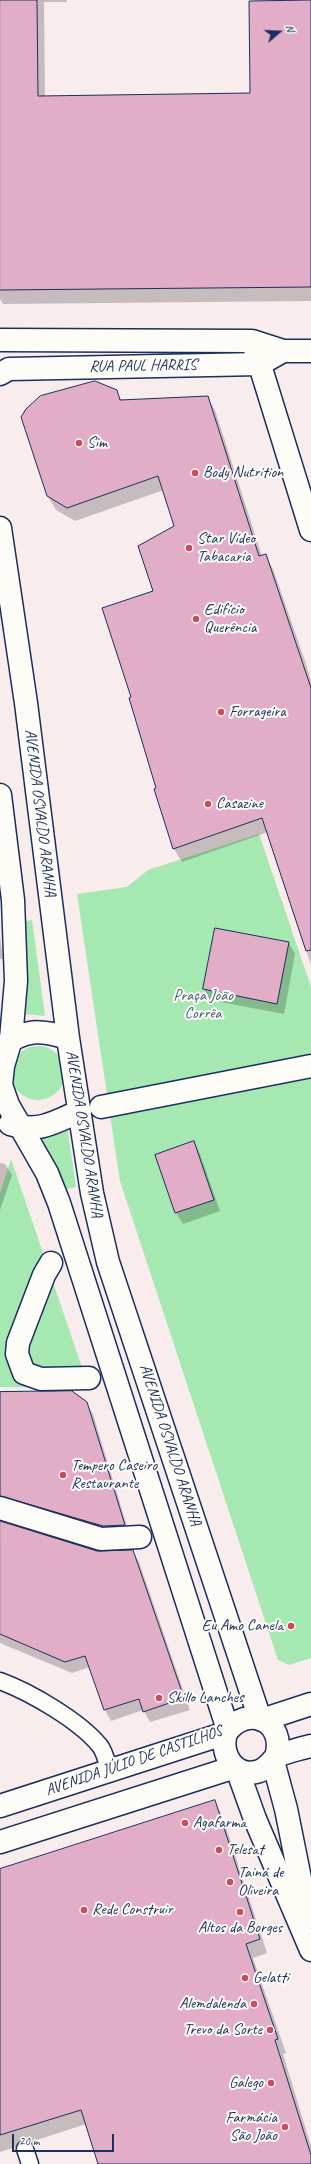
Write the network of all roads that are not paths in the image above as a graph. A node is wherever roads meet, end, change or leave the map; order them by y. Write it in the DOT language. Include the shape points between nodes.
graph roads {
  1 [pos="0,340"];
  2 [pos="69,340"];
  3 [pos="252,342"];
  4 [pos="283,351"];
  5 [pos="311,351"];
  6 [pos="260,364"];
  7 [pos="71,367"];
  8 [pos="0,374"];
  9 [pos="0,528"];
  10 [pos="311,530"];
  11 [pos="0,795"];
  12 [pos="68,1038"];
  13 [pos="6,1044"];
  14 [pos="311,1066"];
  15 [pos="91,1109"];
  16 [pos="0,1121"];
  17 [pos="22,1128"];
  18 [pos="51,1263"];
  19 [pos="9,1351"];
  20 [pos="89,1378"];
  21 [pos="0,1508"];
  22 [pos="140,1537"];
  23 [pos="0,1681"];
  24 [pos="311,1704"];
  25 [pos="261,1719"];
  26 [pos="227,1732"];
  27 [pos="311,1746"];
  28 [pos="275,1759"];
  29 [pos="236,1768"];
  30 [pos="110,1772"];
  31 [pos="64,1787"];
  32 [pos="0,1806"];
  33 [pos="75,1819"];
  34 [pos="0,1842"];
  35 [pos="311,1933"];
  36 [pos="311,1950"];
  1 -- 2 [label="street, RUA PAUL HARRIS"];
  2 -- 3 [label="street, RUA PAUL HARRIS"];
  2 -- 7 [label="street"];
  3 -- 4 [label="street, RUA PAUL HARRIS"];
  3 -- 6 [label="street"];
  4 -- 5 [label="street, RUA PAUL HARRIS"];
  4 -- 6 [label="street, RUA PAUL HARRIS"];
  6 -- 7 [label="street, RUA PAUL HARRIS"];
  6 -- 10 [label="street"];
  7 -- 8 [label="street, RUA PAUL HARRIS" via="9,369"];
  9 -- 12 [label="street, AVENIDA OSVALDO ARANHA" via="26,703"];
  11 -- 13 [label="street, AVENIDA OSVALDO ARANHA" via="13,900 16,981"];
  12 -- 13 [label="street" via="49,1032 35,1032"];
  12 -- 15 [label="street, AVENIDA OSVALDO ARANHA"];
  13 -- 17 [label="street, AVENIDA OSVALDO ARANHA" via="2,1085 8,1105"];
  14 -- 15 [label="street"];
  15 -- 17 [label="street" via="48,1125 33,1129"];
  15 -- 25 [label="street, AVENIDA OSVALDO ARANHA" via="92,1193 108,1262"];
  16 -- 17 [label="street"];
  17 -- 26 [label="street, AVENIDA OSVALDO ARANHA" via="47,1173 59,1203"];
  18 -- 19 [label="street" via="18,1343"];
  19 -- 20 [label="street" via="24,1373 32,1377"];
  21 -- 22 [label="street" via="102,1539"];
  23 -- 30 [label="lane" via="52,1707 83,1731 100,1747"];
  24 -- 25 [label="street, AVENIDA JÚLIO DE CASTILHOS"];
  25 -- 26 [label="street, AVENIDA JÚLIO DE CASTILHOS" via="238,1720"];
  25 -- 28 [label="street, AVENIDA OSVALDO ARANHA" via="270,1724 275,1732 278,1744"];
  26 -- 29 [label="street, AVENIDA OSVALDO ARANHA" via="224,1749 226,1756"];
  26 -- 30 [label="street, AVENIDA JÚLIO DE CASTILHOS"];
  27 -- 28 [label="street"];
  28 -- 29 [label="street" via="263,1770 254,1772"];
  28 -- 35 [label="street, AVENIDA OSVALDO ARANHA"];
  29 -- 33 [label="street"];
  29 -- 36 [label="street, AVENIDA OSVALDO ARANHA"];
  30 -- 31 [label="street, AVENIDA JÚLIO DE CASTILHOS"];
  31 -- 32 [label="street, AVENIDA JÚLIO DE CASTILHOS"];
  31 -- 33 [label="street"];
  33 -- 34 [label="street"];
}
